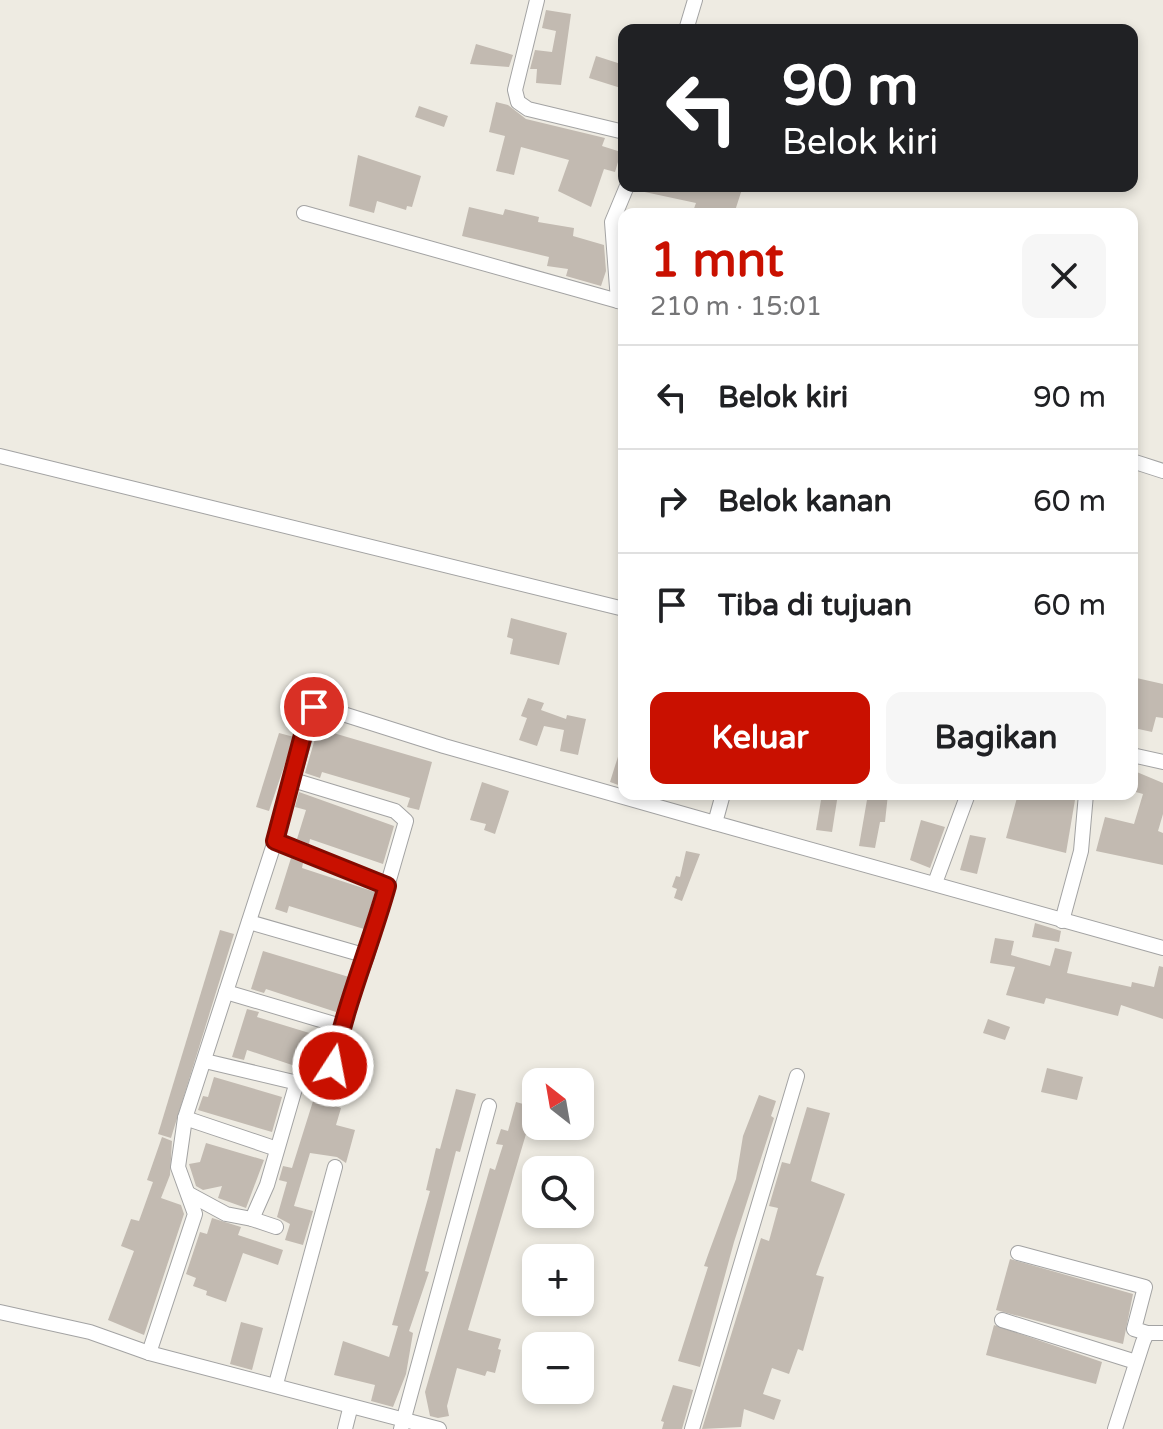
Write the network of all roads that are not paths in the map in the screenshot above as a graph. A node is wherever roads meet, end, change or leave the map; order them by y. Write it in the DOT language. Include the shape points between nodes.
graph roads {
  1 [pos="537,0"];
  2 [pos="695,0"];
  3 [pos="688,24"];
  4 [pos="618,131"];
  5 [pos="624,192"];
  6 [pos="304,213"];
  7 [pos="618,275"];
  8 [pos="618,301"];
  9 [pos="0,456"];
  10 [pos="1138,463"];
  11 [pos="1163,471"];
  12 [pos="618,608"];
  13 [pos="1138,756"];
  14 [pos="1163,762"];
  15 [pos="293,780"];
  16 [pos="618,795"];
  17 [pos="634,800"];
  18 [pos="721,800"];
  19 [pos="966,800"];
  20 [pos="1085,800"];
  21 [pos="715,823"];
  22 [pos="275,841"];
  23 [pos="935,883"];
  24 [pos="387,886"];
  25 [pos="1062,921"];
  26 [pos="249,922"];
  27 [pos="1163,948"];
  28 [pos="367,956"];
  29 [pos="226,992"];
  30 [pos="341,1026"];
  31 [pos="205,1061"];
  32 [pos="797,1076"];
  33 [pos="296,1085"];
  34 [pos="489,1106"];
  35 [pos="185,1118"];
  36 [pos="277,1149"];
  37 [pos="335,1167"];
  38 [pos="189,1194"];
  39 [pos="252,1219"];
  40 [pos="276,1227"];
  41 [pos="1018,1253"];
  42 [pos="0,1312"];
  43 [pos="1002,1320"];
  44 [pos="1147,1333"];
  45 [pos="1163,1333"];
  46 [pos="149,1353"];
  47 [pos="1136,1362"];
  48 [pos="276,1384"];
  49 [pos="350,1409"];
  50 [pos="402,1424"];
  51 [pos="345,1429"];
  52 [pos="439,1429"];
  53 [pos="692,1429"];
  54 [pos="1115,1429"];
  1 -- 4 [label="street" via="515,90 518,102"];
  2 -- 3 [label="street"];
  5 -- 7 [label="street" via="612,222"];
  6 -- 8 [label="street"];
  9 -- 12 [label="street"];
  10 -- 11 [label="street"];
  13 -- 14 [label="street"];
  15 -- 16 [label="street" via="308,716 320,707"];
  15 -- 22 [label="street"];
  15 -- 24 [label="street" via="404,816"];
  17 -- 21 [label="street"];
  18 -- 21 [label="street"];
  19 -- 23 [label="street"];
  20 -- 25 [label="street" via="1079,862"];
  21 -- 23 [label="street"];
  22 -- 24 [label="street"];
  22 -- 26 [label="street"];
  23 -- 25 [label="street"];
  24 -- 28 [label="street"];
  25 -- 27 [label="street"];
  26 -- 28 [label="street"];
  26 -- 29 [label="street"];
  28 -- 30 [label="street"];
  29 -- 30 [label="street"];
  29 -- 31 [label="street"];
  30 -- 33 [label="street" via="328,1082 319,1088"];
  31 -- 33 [label="street"];
  31 -- 35 [label="street"];
  32 -- 53 [label="street"];
  33 -- 36 [label="street"];
  34 -- 50 [label="street"];
  35 -- 36 [label="street"];
  35 -- 38 [label="street" via="177,1158"];
  36 -- 39 [label="street"];
  37 -- 48 [label="street"];
  38 -- 39 [label="street" via="226,1214"];
  38 -- 46 [label="street" via="195,1214"];
  39 -- 40 [label="street"];
  41 -- 44 [label="street" via="1145,1287 1134,1329"];
  42 -- 46 [label="street" via="90,1332"];
  43 -- 47 [label="street"];
  44 -- 45 [label="street"];
  44 -- 47 [label="street"];
  46 -- 48 [label="street"];
  47 -- 54 [label="street"];
  48 -- 49 [label="street"];
  49 -- 50 [label="street"];
  49 -- 51 [label="street"];
  50 -- 52 [label="street"];
}
